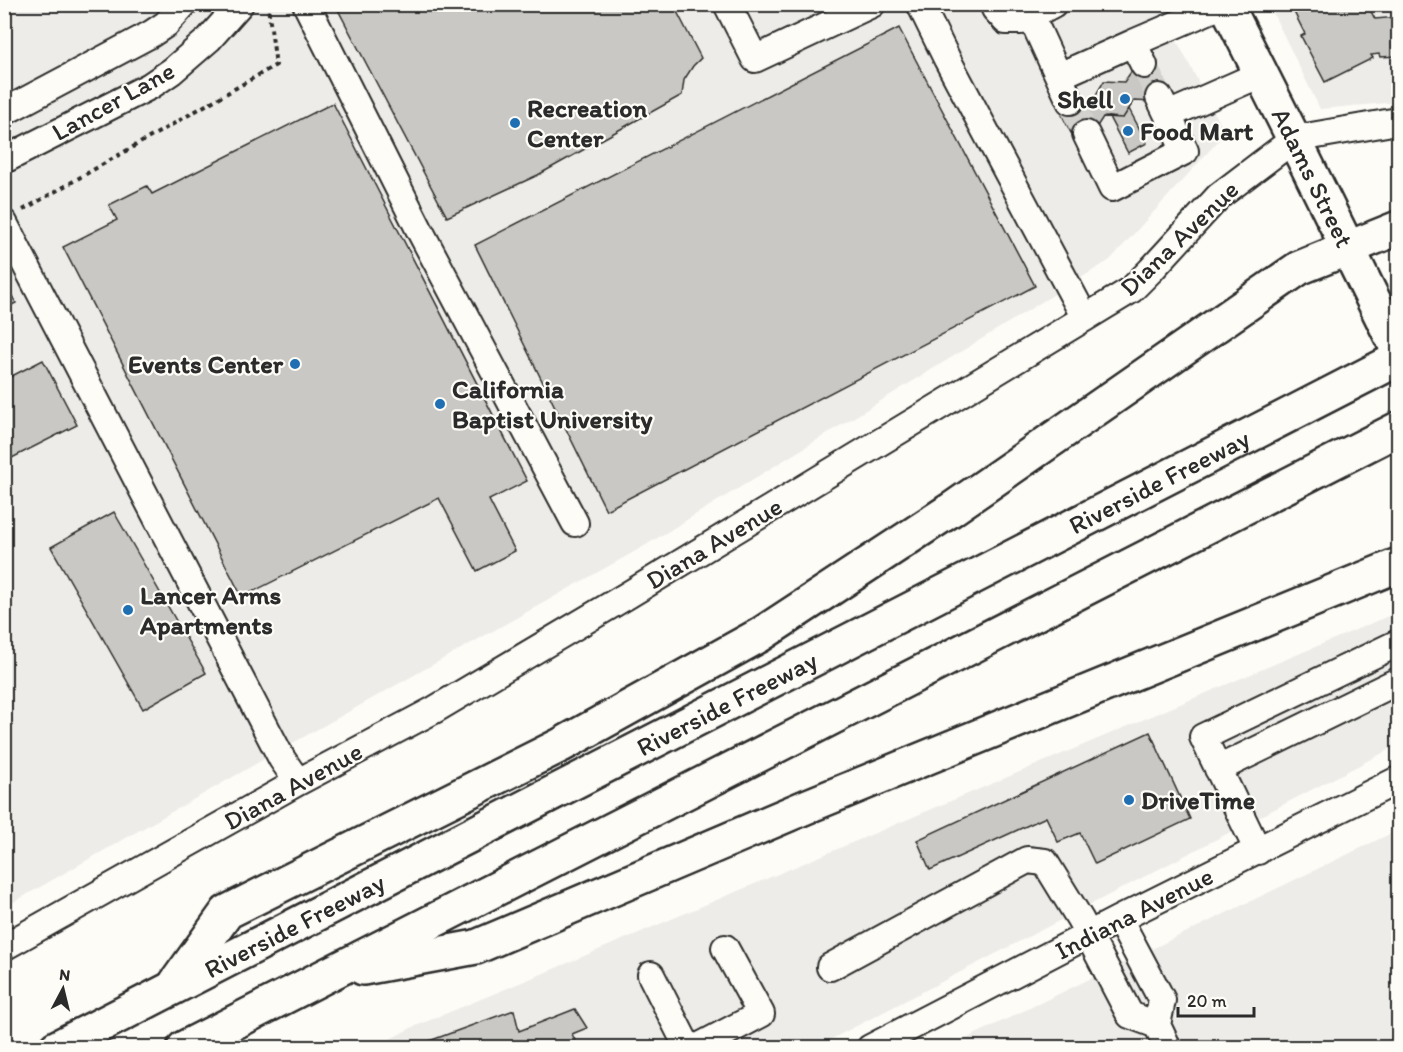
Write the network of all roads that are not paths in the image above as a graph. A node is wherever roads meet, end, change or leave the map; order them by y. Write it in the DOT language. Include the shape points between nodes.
graph roads {
  1 [pos="184,4"];
  2 [pos="240,4"];
  3 [pos="306,4"];
  4 [pos="727,4"];
  5 [pos="872,4"];
  6 [pos="920,4"];
  7 [pos="993,4"];
  8 [pos="1225,4"];
  9 [pos="1042,10"];
  10 [pos="1261,74"];
  11 [pos="1059,76"];
  12 [pos="1070,101"];
  13 [pos="4,112"];
  14 [pos="1398,121"];
  15 [pos="1086,134"];
  16 [pos="1294,139"];
  17 [pos="4,160"];
  18 [pos="10,219"];
  19 [pos="1398,228"];
  20 [pos="1349,248"];
  21 [pos="1085,318"];
  22 [pos="1391,335"];
  23 [pos="1398,359"];
  24 [pos="1398,429"];
  25 [pos="574,523"];
  26 [pos="1398,565"];
  27 [pos="1398,643"];
  28 [pos="1398,681"];
  29 [pos="1218,769"];
  30 [pos="1398,780"];
  31 [pos="298,782"];
  32 [pos="1258,851"];
  33 [pos="1119,920"];
  34 [pos="1092,943"];
  35 [pos="4,947"];
  36 [pos="725,948"];
  37 [pos="830,967"];
  38 [pos="325,975"];
  39 [pos="651,975"];
  40 [pos="173,987"];
  41 [pos="1162,1036"];
  42 [pos="56,1047"];
  43 [pos="184,1047"];
  44 [pos="688,1047"];
  45 [pos="696,1047"];
  46 [pos="871,1047"];
  1 -- 13 [label="street, Lancer Lane" via="151,34"];
  2 -- 17 [label="street, Lancer Lane" via="209,39 150,86"];
  3 -- 25 [label="street"];
  4 -- 5 [label="street" via="755,59"];
  6 -- 21 [label="street"];
  7 -- 9 [label="street" via="1006,21 1022,21"];
  8 -- 10 [label="main road, Adams Street"];
  8 -- 11 [label="street" via="1138,54"];
  9 -- 11 [label="street"];
  10 -- 15 [label="street" via="1163,106 1185,151 1112,188"];
  10 -- 16 [label="main road, Adams Street"];
  11 -- 12 [label="street"];
  14 -- 16 [label="street, Diana Avenue"];
  16 -- 20 [label="main road, Adams Street"];
  16 -- 21 [label="street, Diana Avenue" via="1219,196 1131,290"];
  18 -- 31 [label="street" via="282,759"];
  19 -- 20 [label="main road"];
  20 -- 22 [label="main road, Adams Street"];
  20 -- 40 [label="main road" via="1299,268 961,502 760,635 561,745 227,912"];
  21 -- 31 [label="street, Diana Avenue" via="444,704"];
  23 -- 40 [label="main road, Riverside Freeway"];
  24 -- 38 [label="main road"];
  26 -- 38 [label="main road" via="808,806 476,947"];
  27 -- 29 [label="street" via="1203,737"];
  28 -- 29 [label="street"];
  29 -- 32 [label="street"];
  30 -- 32 [label="street, Indiana Avenue"];
  31 -- 35 [label="street, Diana Avenue"];
  32 -- 33 [label="street, Indiana Avenue"];
  33 -- 34 [label="street, Indiana Avenue"];
  33 -- 41 [label="street" via="1162,1000"];
  34 -- 37 [label="street" via="1045,862 1028,860"];
  34 -- 41 [label="street" via="1130,1015"];
  34 -- 46 [label="street, Indiana Avenue"];
  36 -- 45 [label="street" via="761,1014"];
  38 -- 43 [label="main road"];
  39 -- 44 [label="street"];
  40 -- 42 [label="main road, Riverside Freeway"];
}
